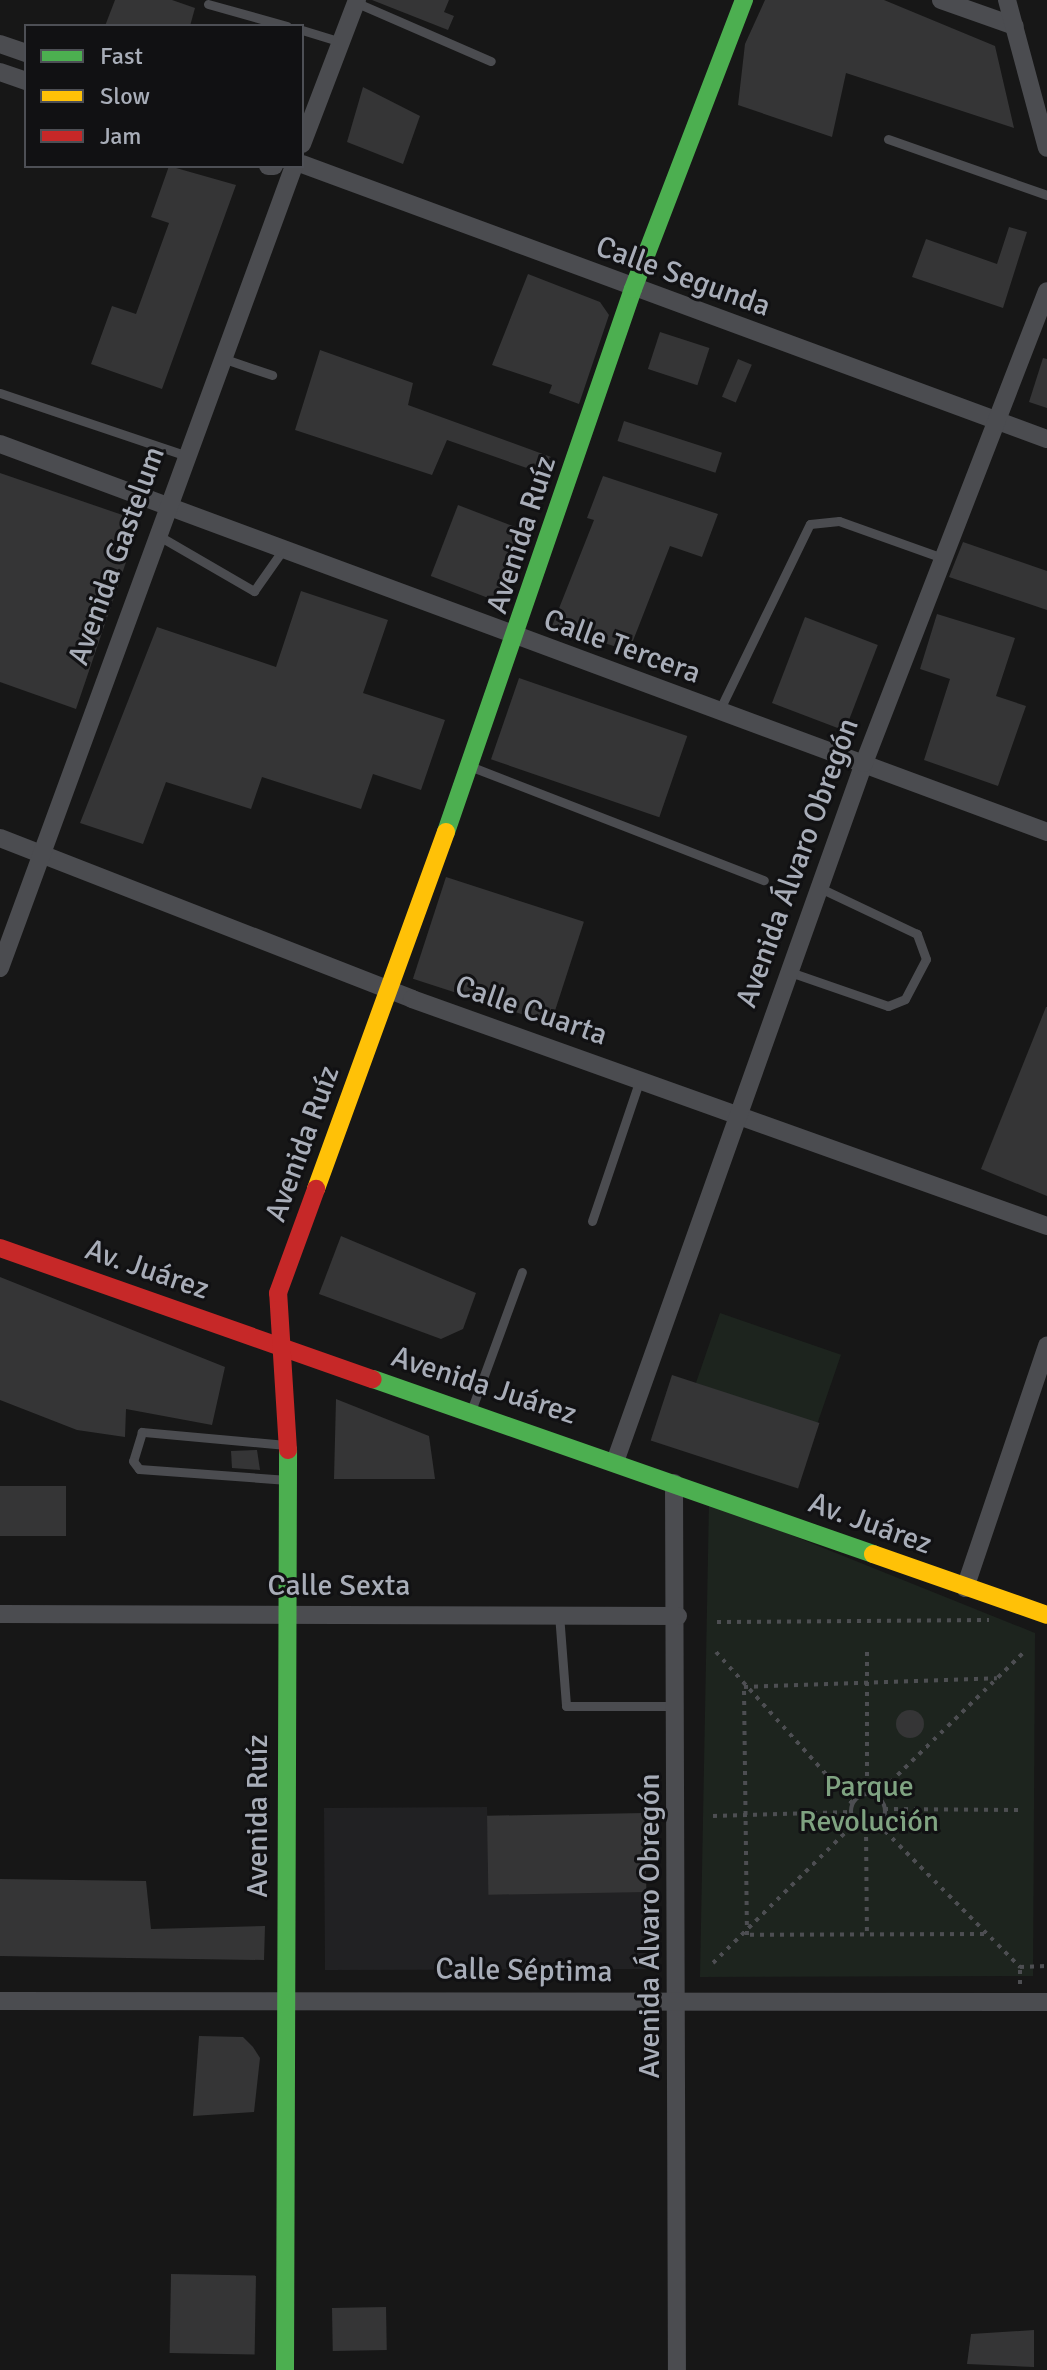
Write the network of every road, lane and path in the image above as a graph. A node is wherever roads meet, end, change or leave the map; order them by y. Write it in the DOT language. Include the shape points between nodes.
graph roads {
  1 [pos="744,0"];
  2 [pos="941,0"];
  3 [pos="1007,0"];
  4 [pos="355,1"];
  5 [pos="208,4"];
  6 [pos="280,24"];
  7 [pos="1015,26"];
  8 [pos="304,31"];
  9 [pos="341,42"];
  10 [pos="0,44"];
  11 [pos="24,52"];
  12 [pos="491,61"];
  13 [pos="0,72"];
  14 [pos="24,80"];
  15 [pos="304,139"];
  16 [pos="888,139"];
  17 [pos="1047,148"];
  18 [pos="304,165"];
  19 [pos="293,168"];
  20 [pos="1047,195"];
  21 [pos="633,289"];
  22 [pos="1047,291"];
  23 [pos="221,358"];
  24 [pos="272,375"];
  25 [pos="0,393"];
  26 [pos="992,419"];
  27 [pos="1047,439"];
  28 [pos="0,444"];
  29 [pos="184,455"];
  30 [pos="165,505"];
  31 [pos="155,533"];
  32 [pos="282,551"];
  33 [pos="940,557"];
  34 [pos="517,639"];
  35 [pos="719,711"];
  36 [pos="864,763"];
  37 [pos="471,766"];
  38 [pos="1047,832"];
  39 [pos="0,838"];
  40 [pos="41,852"];
  41 [pos="764,880"];
  42 [pos="818,887"];
  43 [pos="0,968"];
  44 [pos="787,971"];
  45 [pos="390,990"];
  46 [pos="640,1079"];
  47 [pos="736,1112"];
  48 [pos="592,1221"];
  49 [pos="1047,1226"];
  50 [pos="0,1248"];
  51 [pos="522,1272"];
  52 [pos="276,1344"];
  53 [pos="1047,1346"];
  54 [pos="470,1412"];
  55 [pos="287,1446"];
  56 [pos="616,1459"];
  57 [pos="288,1480"];
  58 [pos="674,1483"];
  59 [pos="965,1588"];
  60 [pos="0,1614"];
  61 [pos="287,1614"];
  62 [pos="559,1614"];
  63 [pos="1047,1615"];
  64 [pos="678,1616"];
  65 [pos="992,1620"];
  66 [pos="717,1622"];
  67 [pos="716,1652"];
  68 [pos="867,1652"];
  69 [pos="1024,1652"];
  70 [pos="997,1678"];
  71 [pos="867,1682"];
  72 [pos="744,1687"];
  73 [pos="679,1706"];
  74 [pos="867,1795"];
  75 [pos="876,1796"];
  76 [pos="853,1804"];
  77 [pos="884,1809"];
  78 [pos="1022,1810"];
  79 [pos="851,1812"];
  80 [pos="746,1815"];
  81 [pos="713,1816"];
  82 [pos="856,1822"];
  83 [pos="878,1824"];
  84 [pos="866,1827"];
  85 [pos="984,1934"];
  86 [pos="747,1935"];
  87 [pos="867,1935"];
  88 [pos="713,1963"];
  89 [pos="1047,1966"];
  90 [pos="285,1997"];
  91 [pos="678,2000"];
  92 [pos="0,2001"];
  93 [pos="1047,2002"];
  94 [pos="285,2370"];
  95 [pos="677,2370"];
  1 -- 21 [label="street, Avenida Ruíz"];
  2 -- 7 [label="street"];
  3 -- 7 [label="street"];
  4 -- 9 [label="street"];
  4 -- 12 [label="lane"];
  5 -- 6 [label="lane"];
  7 -- 17 [label="street"];
  8 -- 9 [label="lane"];
  9 -- 15 [label="street"];
  10 -- 11 [label="street"];
  13 -- 14 [label="street"];
  16 -- 20 [label="lane"];
  18 -- 21 [label="street, Calle Segunda"];
  19 -- 23 [label="street, Avenida Gastelum"];
  21 -- 26 [label="street, Calle Segunda"];
  21 -- 34 [label="street, Avenida Ruíz"];
  22 -- 26 [label="street, Avenida Álvaro Obregón"];
  23 -- 24 [label="lane"];
  23 -- 29 [label="street, Avenida Gastelum"];
  25 -- 29 [label="lane"];
  26 -- 27 [label="street, Calle Segunda"];
  26 -- 33 [label="street, Avenida Álvaro Obregón"];
  28 -- 30 [label="street, Calle Tercera"];
  29 -- 30 [label="street, Avenida Gastelum"];
  30 -- 31 [label="street, Avenida Gastelum"];
  30 -- 32 [label="street, Calle Tercera"];
  31 -- 32 [label="lane" via="254,591"];
  31 -- 40 [label="street, Avenida Gastelum"];
  32 -- 34 [label="street, Calle Tercera"];
  33 -- 35 [label="lane" via="839,521 810,524"];
  33 -- 36 [label="street, Avenida Álvaro Obregón"];
  34 -- 35 [label="street, Calle Tercera"];
  34 -- 37 [label="street, Avenida Ruíz"];
  35 -- 36 [label="street, Calle Tercera"];
  36 -- 38 [label="street, Calle Tercera"];
  36 -- 42 [label="street, Avenida Álvaro Obregón"];
  37 -- 41 [label="lane"];
  37 -- 45 [label="street, Avenida Ruíz"];
  39 -- 40 [label="street, Calle Cuarta"];
  40 -- 43 [label="street, Avenida Gastelum"];
  40 -- 45 [label="street, Calle Cuarta"];
  42 -- 44 [label="street, Avenida Álvaro Obregón"];
  42 -- 44 [label="lane" via="917,934 926,959 905,999 888,1006"];
  44 -- 47 [label="street, Avenida Álvaro Obregón"];
  45 -- 46 [label="street, Calle Cuarta"];
  45 -- 52 [label="street, Avenida Ruíz" via="278,1293"];
  46 -- 47 [label="street, Calle Cuarta"];
  46 -- 48 [label="lane"];
  47 -- 49 [label="street, Calle Cuarta"];
  47 -- 56 [label="street, Avenida Álvaro Obregón"];
  50 -- 52 [label="street, Av. Juárez"];
  51 -- 54 [label="lane"];
  52 -- 54 [label="street, Avenida Juárez"];
  52 -- 55 [label="street, Avenida Ruíz"];
  53 -- 59 [label="street"];
  54 -- 56 [label="street, Avenida Juárez"];
  55 -- 57 [label="street, Avenida Ruíz"];
  55 -- 57 [label="lane" via="142,1432 133,1461 139,1469"];
  56 -- 58 [label="street, Avenida Juárez"];
  57 -- 61 [label="street, Avenida Ruíz"];
  58 -- 59 [label="street, Av. Juárez"];
  58 -- 64 [label="street, Avenida Álvaro Obregón"];
  59 -- 63 [label="street, Av. Juárez"];
  60 -- 61 [label="street, Calle Sexta"];
  61 -- 62 [label="street, Calle Sexta"];
  61 -- 90 [label="street, Avenida Ruíz"];
  62 -- 64 [label="street, Calle Sexta"];
  62 -- 73 [label="lane" via="566,1706"];
  64 -- 73 [label="street, Avenida Álvaro Obregón"];
  65 -- 66 [label="path"];
  67 -- 72 [label="path"];
  68 -- 71 [label="path"];
  69 -- 70 [label="path"];
  70 -- 71 [label="path"];
  70 -- 75 [label="path"];
  71 -- 72 [label="path"];
  71 -- 74 [label="path"];
  72 -- 76 [label="path"];
  72 -- 80 [label="path"];
  73 -- 91 [label="street, Avenida Álvaro Obregón"];
  74 -- 75 [label="path"];
  74 -- 76 [label="path"];
  75 -- 77 [label="path"];
  76 -- 79 [label="path"];
  77 -- 78 [label="path"];
  77 -- 83 [label="path"];
  79 -- 80 [label="path"];
  79 -- 82 [label="path"];
  80 -- 81 [label="path"];
  80 -- 86 [label="path"];
  82 -- 84 [label="path"];
  82 -- 86 [label="path"];
  83 -- 84 [label="path"];
  83 -- 85 [label="path"];
  84 -- 87 [label="path"];
  85 -- 87 [label="path"];
  85 -- 89 [label="path" via="1020,1967"];
  86 -- 87 [label="path"];
  86 -- 88 [label="path"];
  90 -- 91 [label="street, Calle Séptima"];
  90 -- 92 [label="street, Calle Séptima"];
  90 -- 94 [label="street, Avenida Ruíz"];
  91 -- 93 [label="street, Calle Séptima"];
  91 -- 95 [label="street, Avenida Álvaro Obregón"];
}
